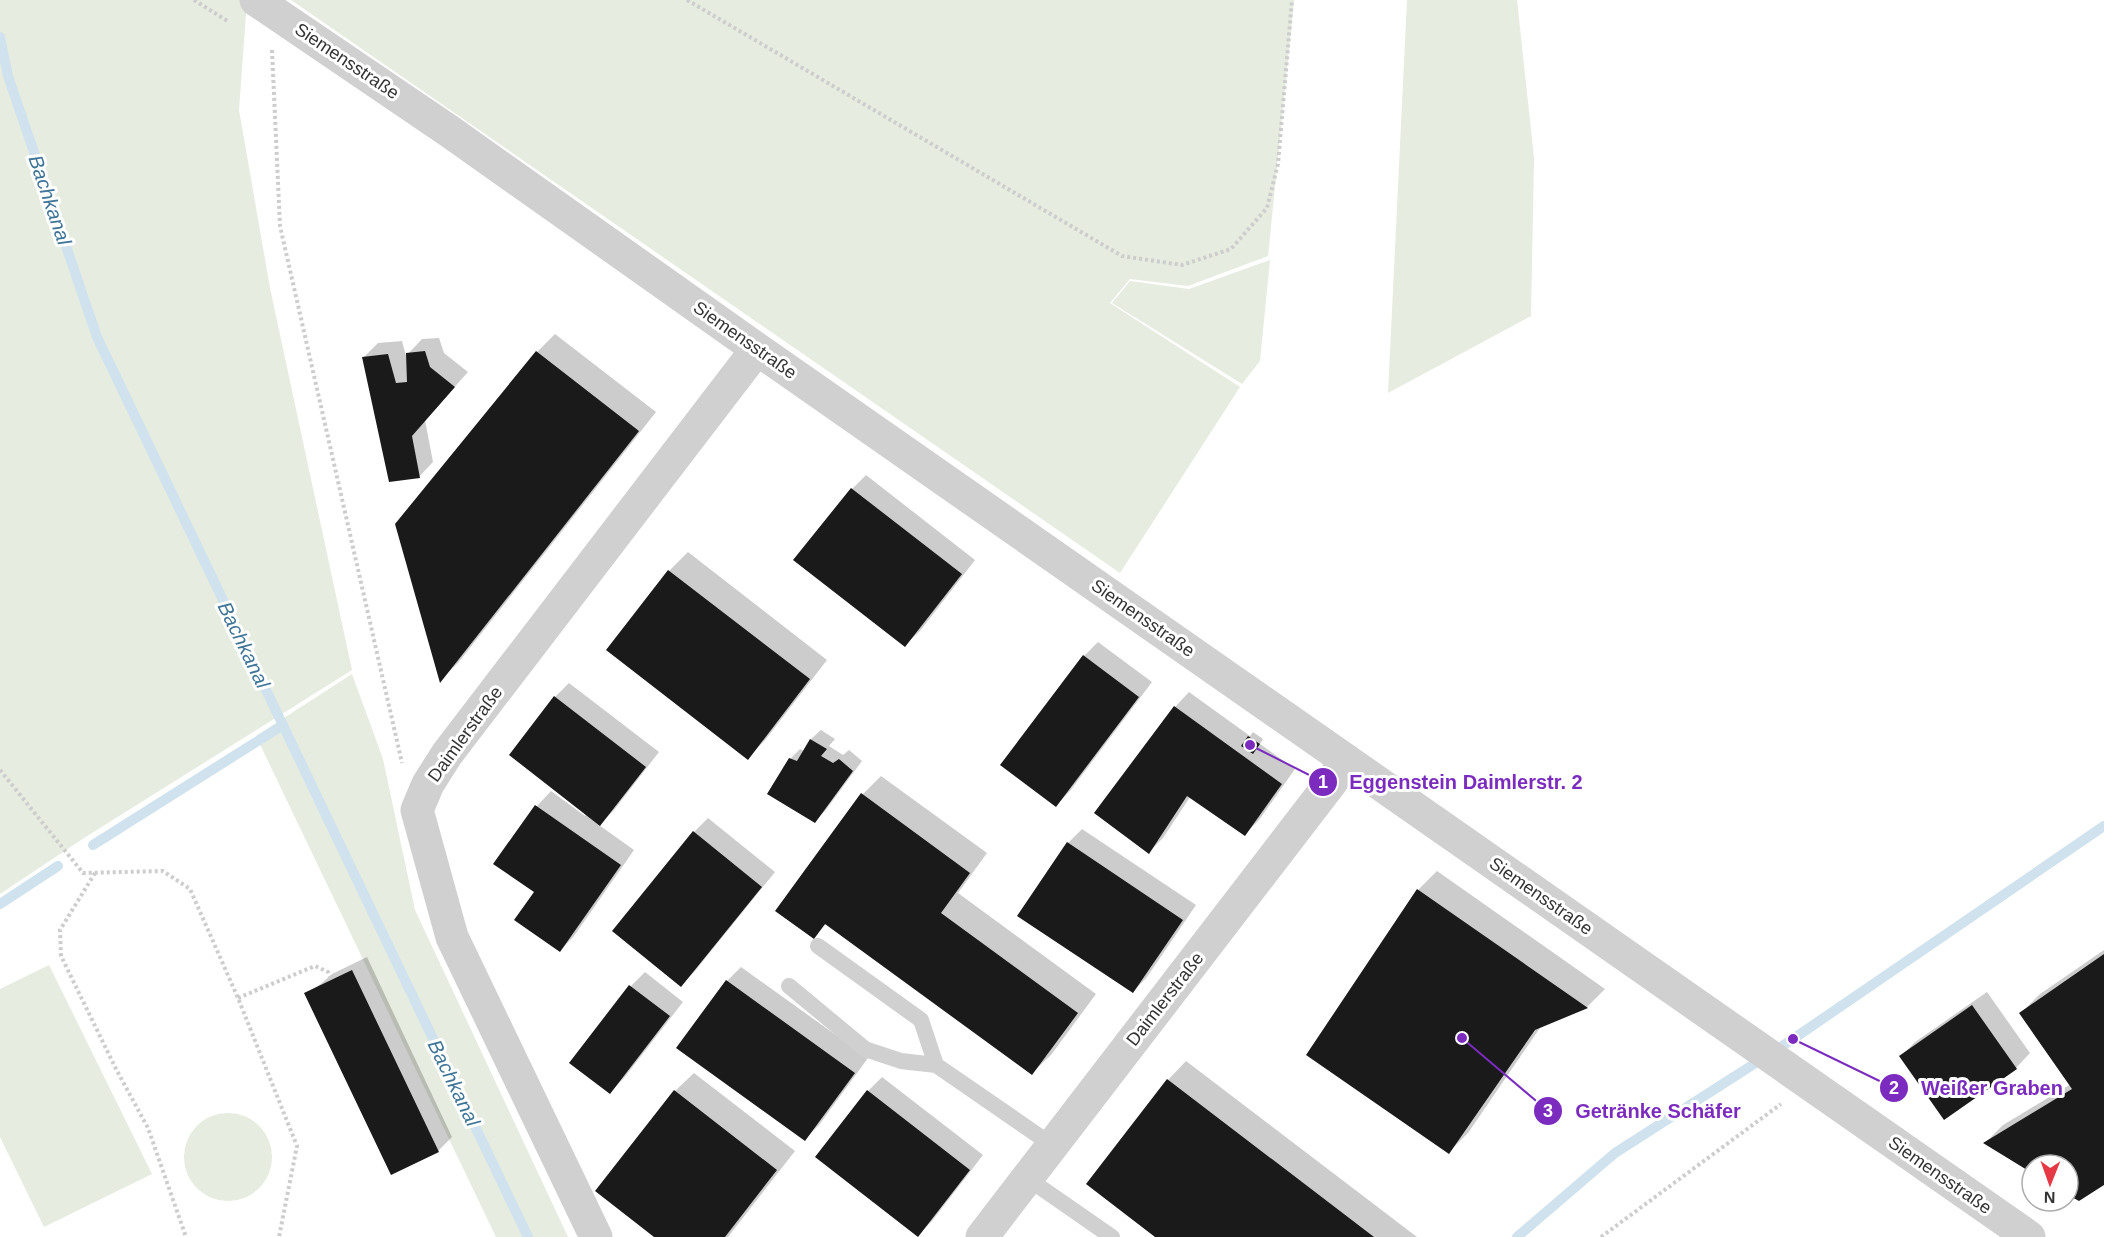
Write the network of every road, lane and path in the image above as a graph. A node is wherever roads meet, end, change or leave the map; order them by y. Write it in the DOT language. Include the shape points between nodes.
graph roads {
  1 [pos="687,0"];
  2 [pos="1292,0"];
  3 [pos="263,4"];
  4 [pos="757,349"];
  5 [pos="1346,760"];
  6 [pos="0,770"];
  7 [pos="417,810"];
  8 [pos="95,873"];
  9 [pos="818,946"];
  10 [pos="332,980"];
  11 [pos="789,986"];
  12 [pos="238,998"];
  13 [pos="936,1065"];
  14 [pos="1799,1077"];
  15 [pos="1052,1145"];
  16 [pos="1027,1178"];
  17 [pos="186,1237"];
  18 [pos="279,1237"];
  19 [pos="596,1237"];
  20 [pos="982,1237"];
  21 [pos="1112,1237"];
  22 [pos="1601,1237"];
  23 [pos="2029,1237"];
  1 -- 2 [label="path" via="1122,256 1182,265 1231,249 1267,208 1278,164"];
  3 -- 4 [label="street, Siemensstraße" via="449,130"];
  3 -- 7 [label="path" via="280,226 398,750"];
  4 -- 5 [label="street, Siemensstraße"];
  4 -- 7 [label="street, Daimlerstraße" via="447,754"];
  5 -- 14 [label="street, Siemensstraße"];
  5 -- 15 [label="street, Daimlerstraße"];
  6 -- 8 [label="path" via="83,873"];
  7 -- 19 [label="street" via="452,937"];
  8 -- 12 [label="path" via="163,871 190,889"];
  8 -- 17 [label="path" via="60,930 61,956 148,1128"];
  9 -- 13 [label="lane" via="921,1020"];
  10 -- 12 [label="path" via="328,972 315,966"];
  11 -- 13 [label="lane" via="865,1049 901,1061"];
  12 -- 18 [label="path" via="297,1146"];
  13 -- 15 [label="lane"];
  14 -- 22 [label="path"];
  14 -- 23 [label="street, Siemensstraße"];
  15 -- 16 [label="street, Daimlerstraße"];
  16 -- 20 [label="street, Daimlerstraße"];
  16 -- 21 [label="lane"];
}
